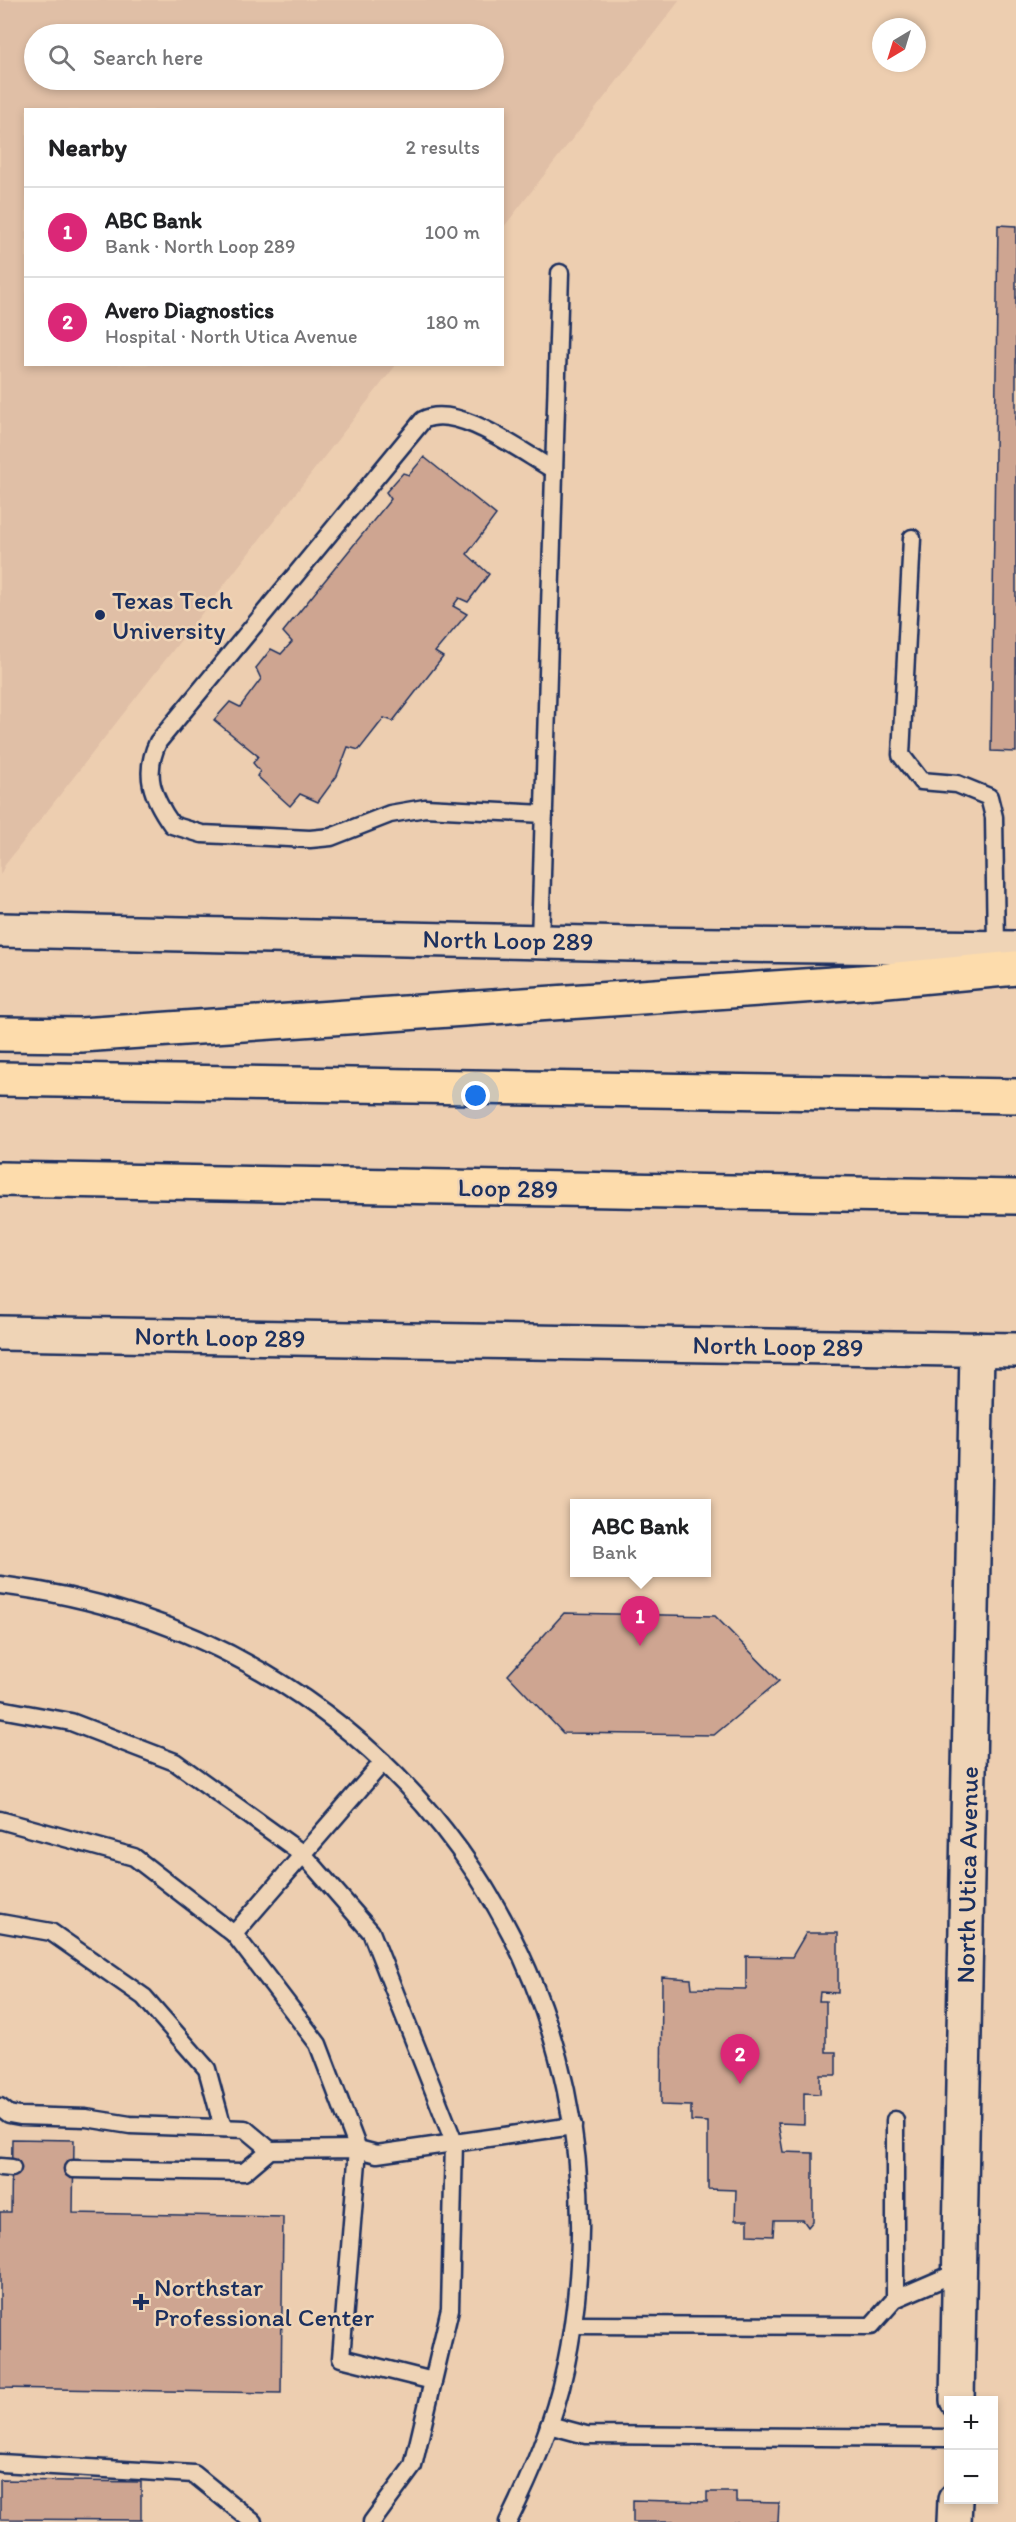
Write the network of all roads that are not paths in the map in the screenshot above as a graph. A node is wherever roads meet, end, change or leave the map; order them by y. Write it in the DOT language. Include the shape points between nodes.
graph roads {
  1 [pos="560,273"];
  2 [pos="554,470"];
  3 [pos="912,538"];
  4 [pos="544,814"];
  5 [pos="0,930"];
  6 [pos="540,941"];
  7 [pos="1009,955"];
  8 [pos="0,1034"];
  9 [pos="0,1079"];
  10 [pos="1016,1096"];
  11 [pos="0,1179"];
  12 [pos="1016,1197"];
  13 [pos="0,1333"];
  14 [pos="976,1349"];
  15 [pos="1016,1350"];
  16 [pos="0,1586"];
  17 [pos="0,1709"];
  18 [pos="383,1762"];
  19 [pos="0,1820"];
  20 [pos="303,1854"];
  21 [pos="0,1923"];
  22 [pos="234,1934"];
  23 [pos="0,2107"];
  24 [pos="896,2120"];
  25 [pos="573,2126"];
  26 [pos="223,2128"];
  27 [pos="454,2142"];
  28 [pos="358,2149"];
  29 [pos="270,2150"];
  30 [pos="73,2169"];
  31 [pos="960,2271"];
  32 [pos="895,2299"];
  33 [pos="573,2325"];
  34 [pos="433,2381"];
  35 [pos="957,2396"];
  36 [pos="549,2425"];
  37 [pos="944,2438"];
  38 [pos="0,2463"];
  39 [pos="955,2504"];
  40 [pos="254,2522"];
  41 [pos="372,2522"];
  42 [pos="508,2522"];
  43 [pos="954,2522"];
  1 -- 2 [label="lane"];
  2 -- 4 [label="lane"];
  2 -- 4 [label="lane" via="464,419 432,415 423,420 158,742 149,771 156,797 172,825 202,834 331,837 390,814 425,808"];
  3 -- 7 [label="lane" via="901,755 921,781 957,784 989,797"];
  4 -- 6 [label="lane"];
  5 -- 6 [label="main road, North Loop 289"];
  6 -- 7 [label="main road, North Loop 289"];
  7 -- 8 [label="highway" via="876,981 81,1035"];
  9 -- 10 [label="highway"];
  11 -- 12 [label="highway, Loop 289"];
  13 -- 14 [label="main road, North Loop 289"];
  14 -- 15 [label="main road, North Loop 289"];
  14 -- 31 [label="main road, North Utica Avenue"];
  16 -- 18 [label="lane" via="95,1602 200,1639 297,1692"];
  17 -- 20 [label="lane" via="71,1722 175,1761"];
  18 -- 20 [label="lane"];
  18 -- 25 [label="lane" via="422,1802 456,1846 514,1940 555,2043"];
  19 -- 22 [label="lane" via="134,1857"];
  20 -- 22 [label="lane"];
  20 -- 27 [label="lane" via="371,1932"];
  21 -- 26 [label="lane" via="51,1932 144,1997 207,2069"];
  22 -- 28 [label="lane" via="318,2044"];
  23 -- 26 [label="lane" via="20,2116"];
  24 -- 32 [label="lane"];
  25 -- 27 [label="lane"];
  25 -- 33 [label="lane" via="581,2207"];
  26 -- 29 [label="lane" via="245,2129"];
  27 -- 28 [label="lane" via="377,2154"];
  27 -- 34 [label="lane" via="450,2309"];
  28 -- 29 [label="lane"];
  28 -- 34 [label="lane" via="341,2358"];
  29 -- 30 [label="lane" via="244,2172"];
  31 -- 32 [label="lane"];
  31 -- 35 [label="main road, North Utica Avenue"];
  32 -- 33 [label="lane" via="871,2326"];
  33 -- 36 [label="lane"];
  34 -- 41 [label="lane" via="413,2466"];
  36 -- 37 [label="lane" via="586,2435"];
  36 -- 42 [label="lane"];
  38 -- 40 [label="lane" via="194,2474"];
  39 -- 43 [label="main road"];
}
